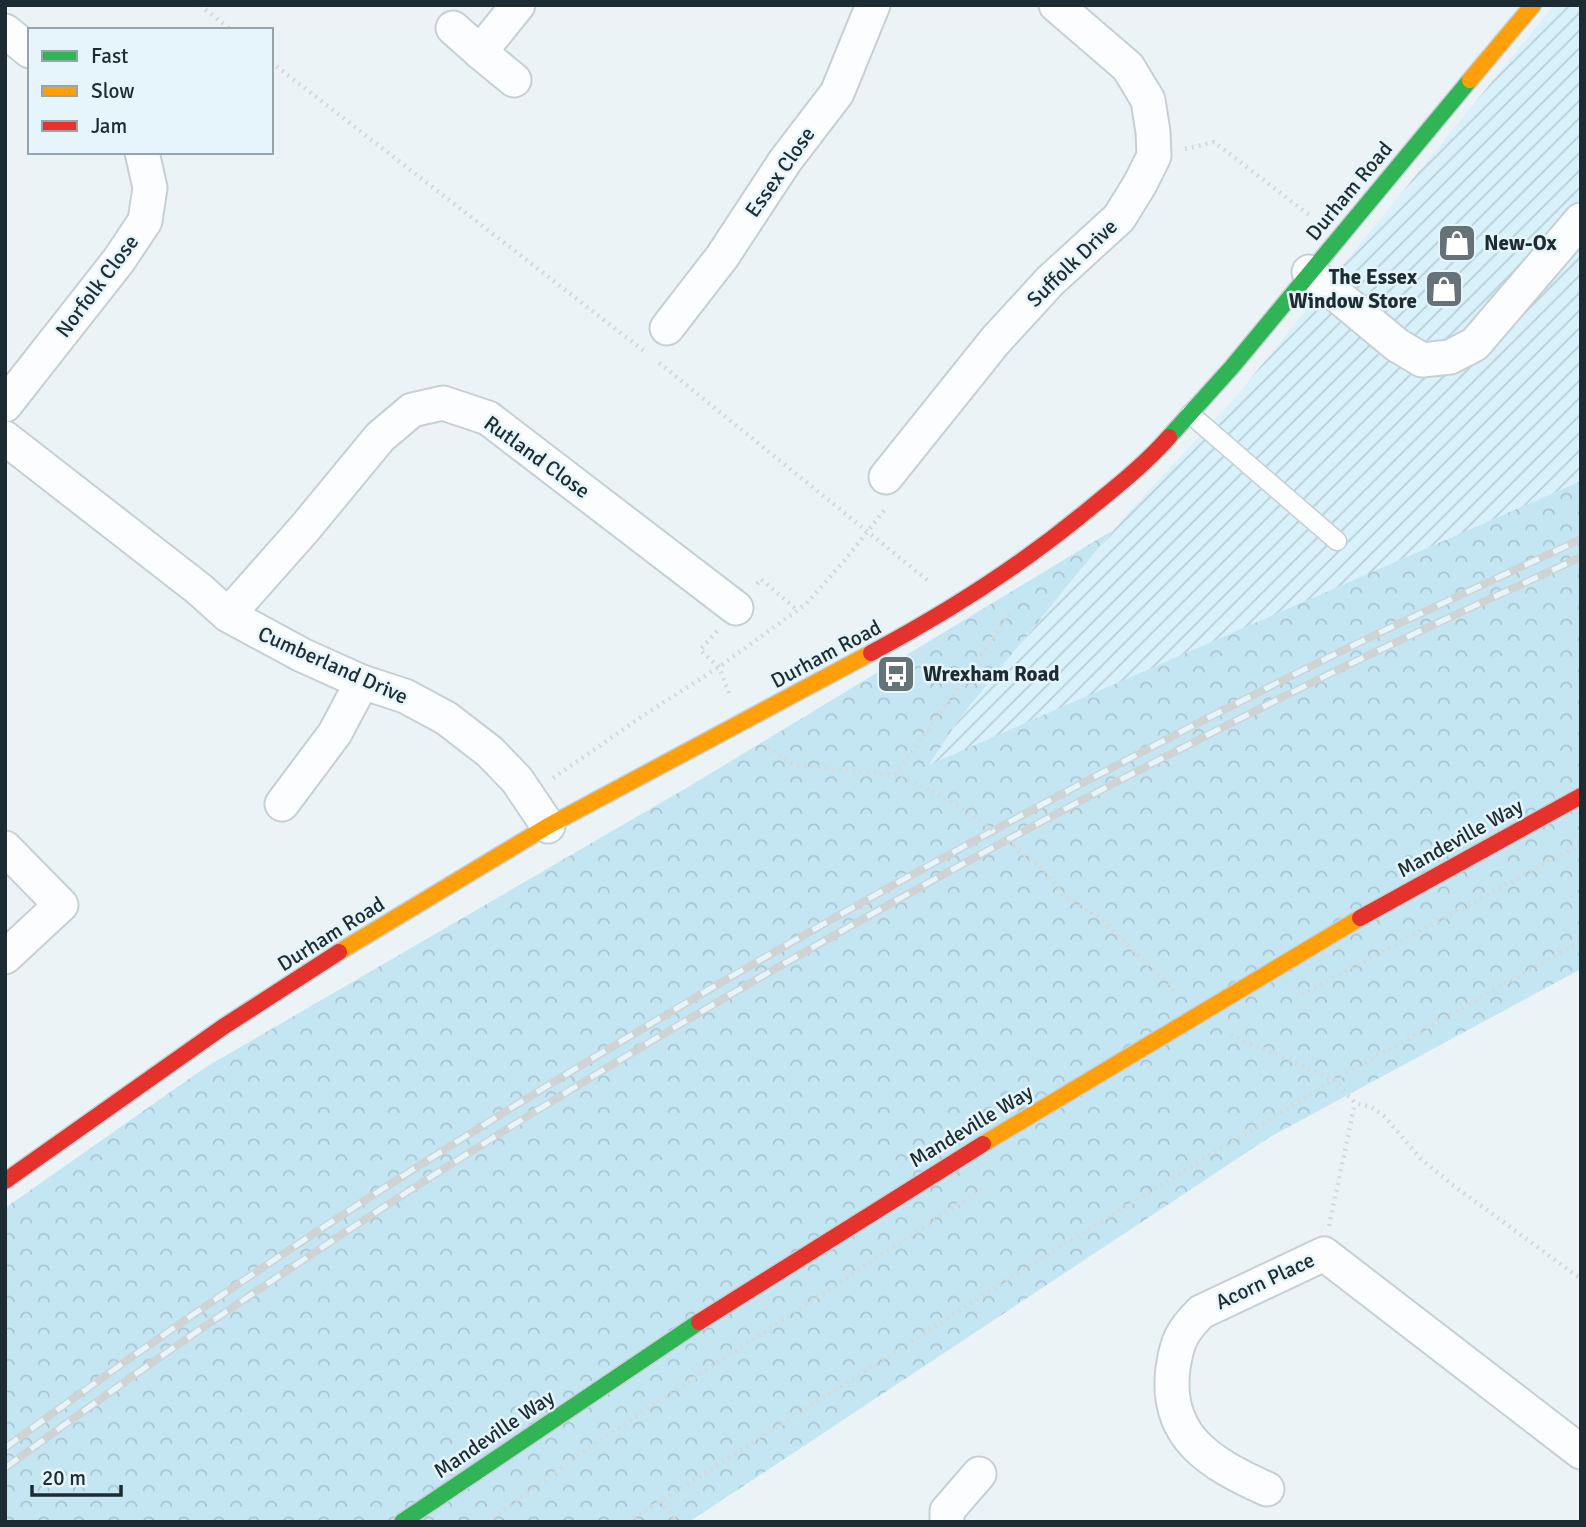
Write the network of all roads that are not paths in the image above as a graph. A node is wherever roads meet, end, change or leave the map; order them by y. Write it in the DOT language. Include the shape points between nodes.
graph roads {
  1 [pos="518,5"];
  2 [pos="873,5"];
  3 [pos="1056,5"];
  4 [pos="1533,5"];
  5 [pos="453,28"];
  6 [pos="5,31"];
  7 [pos="28,49"];
  8 [pos="480,51"];
  9 [pos="514,80"];
  10 [pos="142,154"];
  11 [pos="1581,220"];
  12 [pos="1309,272"];
  13 [pos="667,328"];
  14 [pos="5,405"];
  15 [pos="1190,414"];
  16 [pos="5,438"];
  17 [pos="886,477"];
  18 [pos="1337,541"];
  19 [pos="736,608"];
  20 [pos="228,615"];
  21 [pos="362,682"];
  22 [pos="1581,796"];
  23 [pos="282,804"];
  24 [pos="548,825"];
  25 [pos="5,848"];
  26 [pos="5,957"];
  27 [pos="5,1181"];
  28 [pos="1581,1452"];
  29 [pos="979,1474"];
  30 [pos="1267,1489"];
  31 [pos="402,1522"];
  32 [pos="947,1522"];
  1 -- 8 [label="street"];
  2 -- 13 [label="street, Essex Close" via="838,93"];
  3 -- 17 [label="street, Suffolk Drive" via="1128,67 1148,100 1154,156 1119,218 1004,331"];
  4 -- 12 [label="street, Durham Road"];
  5 -- 8 [label="street"];
  6 -- 7 [label="street"];
  8 -- 9 [label="street"];
  10 -- 14 [label="street, Norfolk Close" via="150,188 145,221"];
  11 -- 12 [label="street" via="1475,344 1450,357 1422,360 1397,345"];
  12 -- 15 [label="street, Durham Road"];
  15 -- 18 [label="lane"];
  15 -- 24 [label="street, Durham Road" via="1115,488 958,604"];
  16 -- 20 [label="street, Cumberland Drive"];
  19 -- 20 [label="street, Rutland Close" via="488,418 443,403 412,410 380,436"];
  20 -- 21 [label="street, Cumberland Drive"];
  21 -- 23 [label="street" via="335,733"];
  21 -- 24 [label="street, Cumberland Drive" via="405,696 490,752 517,780"];
  22 -- 31 [label="street, Mandeville Way" via="1196,1014 948,1164 737,1297"];
  24 -- 27 [label="street, Durham Road" via="223,1027"];
  25 -- 26 [label="street" via="61,905"];
  28 -- 30 [label="street, Acorn Place" via="1324,1254 1201,1312 1176,1346 1171,1386 1181,1425 1194,1444 1232,1473"];
  29 -- 32 [label="street" via="947,1511"];
}
